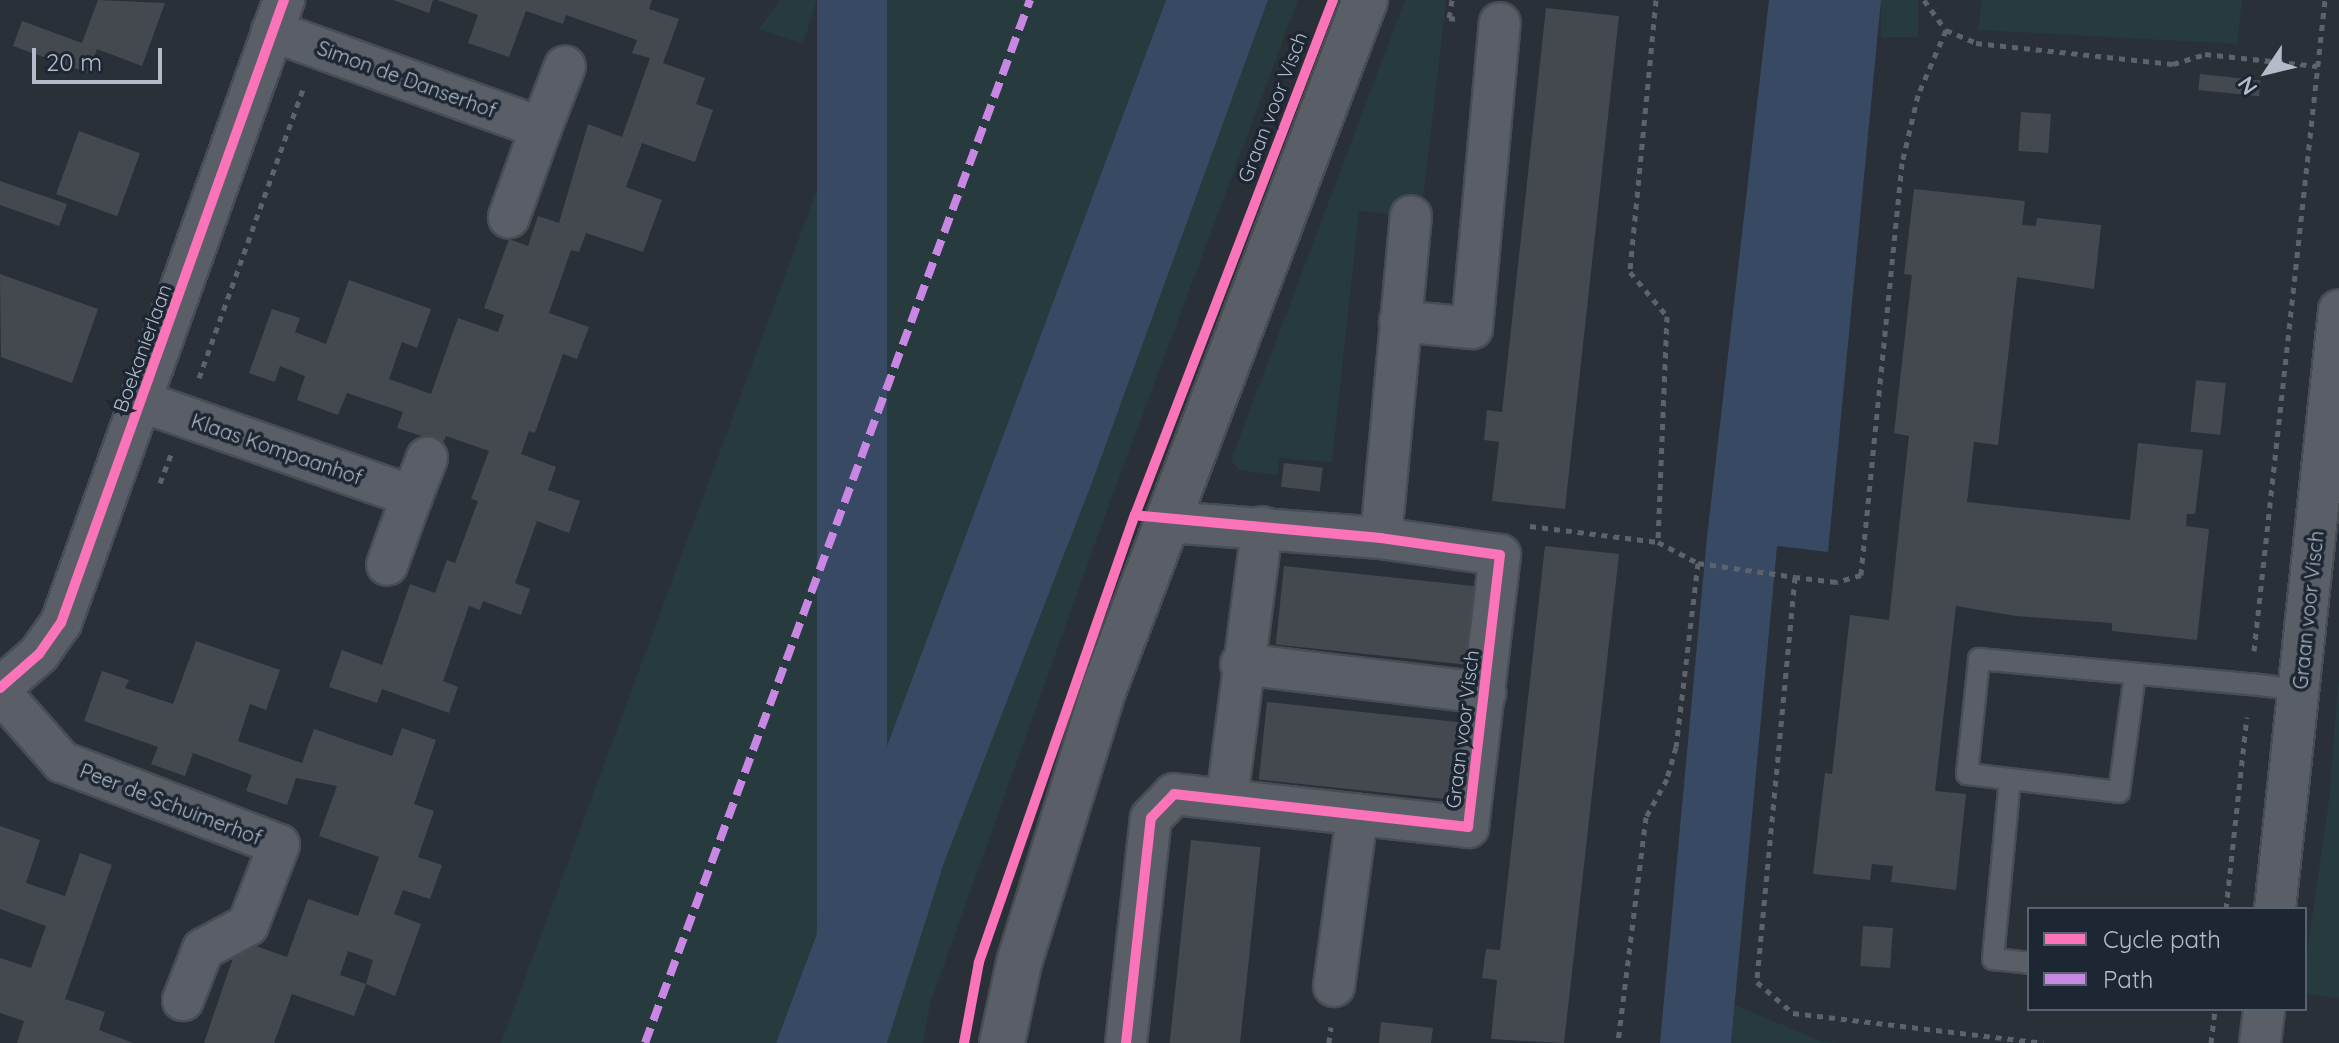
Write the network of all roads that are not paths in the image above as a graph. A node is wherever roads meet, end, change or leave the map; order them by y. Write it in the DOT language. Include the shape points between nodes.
graph roads {
  1 [pos="1365,0"];
  2 [pos="278,16"];
  3 [pos="1500,23"];
  4 [pos="565,66"];
  5 [pos="541,128"];
  6 [pos="1411,216"];
  7 [pos="509,217"];
  8 [pos="2339,310"];
  9 [pos="1400,321"];
  10 [pos="143,402"];
  11 [pos="427,458"];
  12 [pos="412,496"];
  13 [pos="1169,522"];
  14 [pos="1262,527"];
  15 [pos="1381,538"];
  16 [pos="387,565"];
  17 [pos="1241,664"];
  18 [pos="2135,674"];
  19 [pos="0,690"];
  20 [pos="2299,690"];
  21 [pos="1485,693"];
  22 [pos="2010,779"];
  23 [pos="1227,798"];
  24 [pos="1357,815"];
  25 [pos="2275,907"];
  26 [pos="2027,963"];
  27 [pos="1334,986"];
  28 [pos="183,1000"];
  29 [pos="2264,1011"];
  30 [pos="1002,1043"];
  31 [pos="1126,1043"];
  32 [pos="2260,1043"];
  1 -- 13 [label="street"];
  2 -- 5 [label="street, Simon de Danserhof"];
  2 -- 10 [label="street, Boekanierlaan"];
  3 -- 9 [label="street" via="1472,328"];
  4 -- 5 [label="street"];
  5 -- 7 [label="street"];
  6 -- 9 [label="street"];
  8 -- 20 [label="street, Graan voor Visch"];
  9 -- 15 [label="street"];
  10 -- 12 [label="street, Klaas Kompaanhof"];
  10 -- 19 [label="street, Boekanierlaan" via="61,623 39,654"];
  11 -- 12 [label="street"];
  12 -- 16 [label="street"];
  13 -- 14 [label="street"];
  13 -- 30 [label="street" via="1078,766 1019,963"];
  14 -- 15 [label="street"];
  14 -- 17 [label="street"];
  15 -- 21 [label="street, Graan voor Visch" via="1500,555"];
  17 -- 21 [label="street, Graan voor Visch"];
  17 -- 23 [label="street"];
  18 -- 20 [label="lane"];
  18 -- 22 [label="lane" via="2119,792"];
  18 -- 22 [label="lane" via="1979,659 1967,774"];
  19 -- 28 [label="street, Peer de Schuimerhof" via="62,762 279,845 248,925 203,949"];
  20 -- 25 [label="street, Graan voor Visch"];
  21 -- 24 [label="street, Graan voor Visch" via="1468,827"];
  22 -- 26 [label="lane" via="1993,959"];
  23 -- 24 [label="street, Graan voor Visch"];
  23 -- 31 [label="street, Graan voor Visch" via="1174,794 1151,818"];
  24 -- 27 [label="street"];
  29 -- 32 [label="street"];
}
